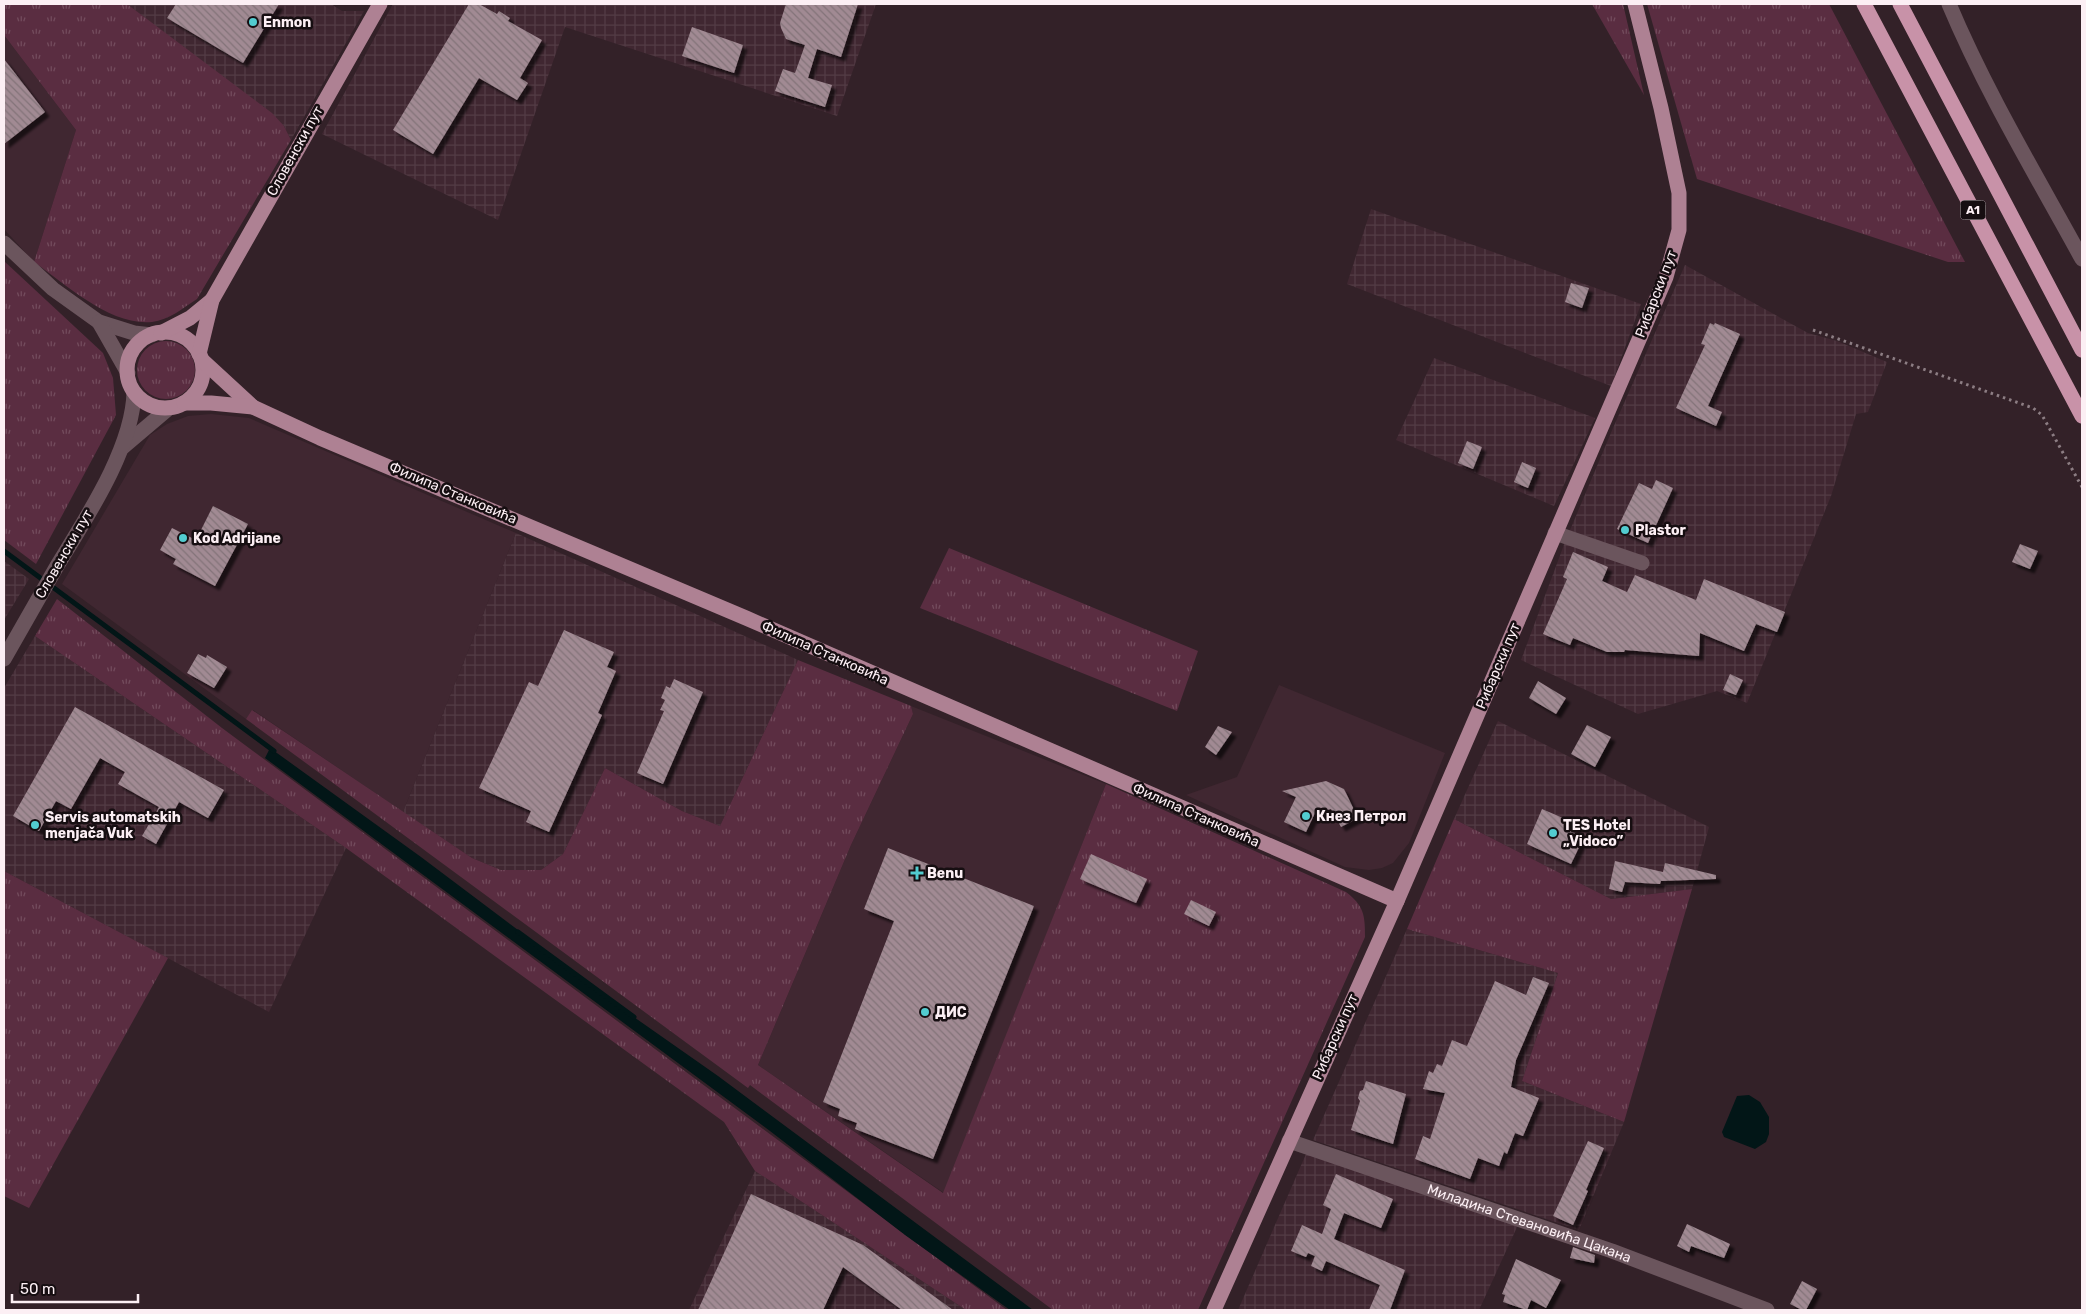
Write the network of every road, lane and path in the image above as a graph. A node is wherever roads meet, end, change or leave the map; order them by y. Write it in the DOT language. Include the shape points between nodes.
graph roads {
  1 [pos="380,4"];
  2 [pos="1635,4"];
  3 [pos="1864,4"];
  4 [pos="1900,4"];
  5 [pos="1949,4"];
  6 [pos="4,242"];
  7 [pos="2082,259"];
  8 [pos="212,300"];
  9 [pos="98,322"];
  10 [pos="1813,330"];
  11 [pos="156,334"];
  12 [pos="2081,346"];
  13 [pos="201,357"];
  14 [pos="128,373"];
  15 [pos="134,392"];
  16 [pos="184,403"];
  17 [pos="253,407"];
  18 [pos="169,408"];
  19 [pos="2082,416"];
  20 [pos="122,448"];
  21 [pos="2082,487"];
  22 [pos="1555,533"];
  23 [pos="1642,563"];
  24 [pos="4,659"];
  25 [pos="1396,901"];
  26 [pos="1289,1141"];
  27 [pos="1214,1310"];
  28 [pos="1767,1310"];
  1 -- 8 [label="main road, Словенски пут"];
  2 -- 22 [label="main road, Рибарски пут" via="1673,162 1679,230 1666,277"];
  3 -- 19 [label="highway, A1"];
  4 -- 12 [label="highway, A1"];
  5 -- 7 [label="street" via="2014,135"];
  6 -- 9 [label="street" via="53,289"];
  8 -- 11 [label="main road, Словенски пут" via="190,318"];
  8 -- 13 [label="main road, Словенски пут"];
  9 -- 11 [label="street" via="134,333"];
  9 -- 14 [label="street"];
  10 -- 21 [label="path" via="2034,408 2042,415"];
  11 -- 13 [label="main road" via="168,332 184,337"];
  11 -- 14 [label="main road" via="145,338 133,350"];
  13 -- 16 [label="main road" via="203,376 191,398"];
  13 -- 17 [label="main road, Филипа Станковића"];
  14 -- 15 [label="main road"];
  15 -- 18 [label="main road" via="146,403"];
  15 -- 20 [label="street, Словенски пут" via="133,412"];
  16 -- 17 [label="main road, Филипа Станковића" via="211,402"];
  16 -- 18 [label="main road"];
  17 -- 25 [label="main road, Филипа Станковића"];
  18 -- 20 [label="street, Словенски пут"];
  20 -- 24 [label="street, Словенски пут"];
  22 -- 23 [label="street"];
  22 -- 25 [label="main road, Рибарски пут"];
  25 -- 26 [label="main road, Рибарски пут"];
  26 -- 27 [label="main road, Рибарски пут"];
  26 -- 28 [label="street, Миладина Стевановића Цакана" via="1612,1251"];
}
